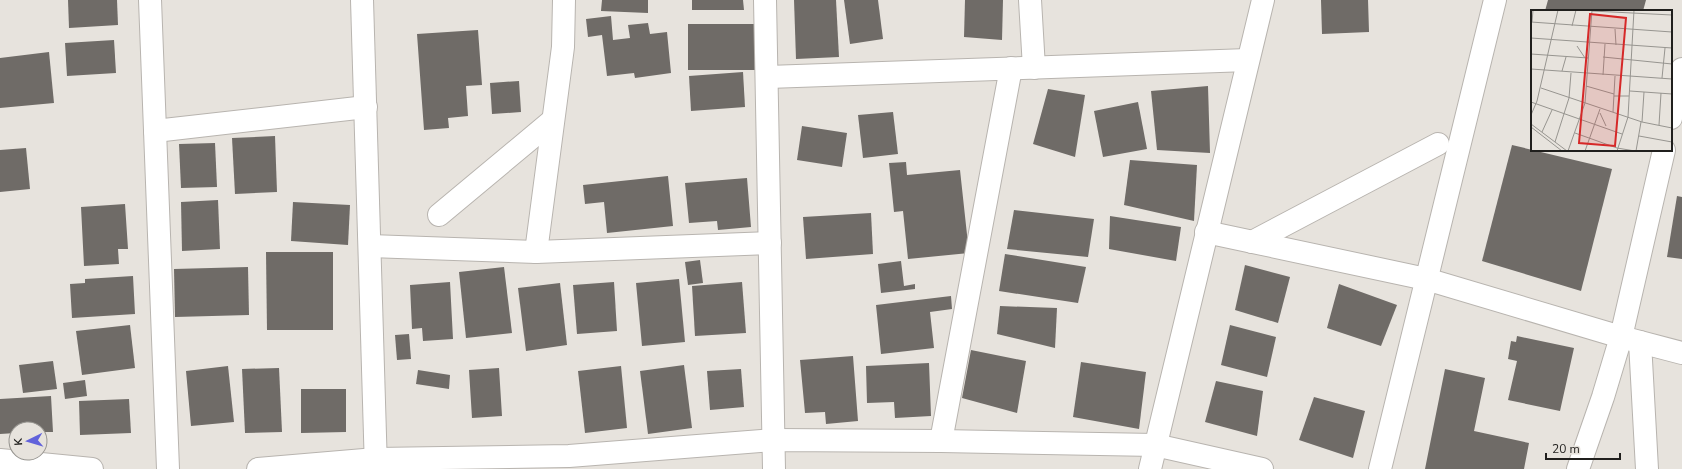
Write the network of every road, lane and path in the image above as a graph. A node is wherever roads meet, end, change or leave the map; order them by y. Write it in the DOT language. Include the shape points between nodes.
graph roads {
  1 [pos="150,0"];
  2 [pos="362,0"];
  3 [pos="564,0"];
  4 [pos="765,0"];
  5 [pos="1030,0"];
  6 [pos="1263,0"];
  7 [pos="1495,0"];
  8 [pos="1248,60"];
  9 [pos="1011,68"];
  10 [pos="1034,68"];
  11 [pos="1682,70"];
  12 [pos="768,77"];
  13 [pos="366,107"];
  14 [pos="1672,114"];
  15 [pos="554,120"];
  16 [pos="155,132"];
  17 [pos="1438,144"];
  18 [pos="1664,151"];
  19 [pos="439,215"];
  20 [pos="1206,232"];
  21 [pos="1252,242"];
  22 [pos="770,244"];
  23 [pos="370,246"];
  24 [pos="536,252"];
  25 [pos="1426,279"];
  26 [pos="1631,339"];
  27 [pos="1682,353"];
  28 [pos="773,440"];
  29 [pos="941,441"];
  30 [pos="1155,445"];
  31 [pos="0,460"];
  32 [pos="569,463"];
  33 [pos="376,464"];
  34 [pos="92,469"];
  35 [pos="168,469"];
  36 [pos="258,469"];
  37 [pos="774,469"];
  38 [pos="1150,469"];
  39 [pos="1262,469"];
  40 [pos="1380,469"];
  41 [pos="1578,469"];
  42 [pos="1647,469"];
  1 -- 16 [label="street"];
  2 -- 13 [label="street"];
  3 -- 15 [label="street" via="563,47"];
  4 -- 12 [label="street"];
  5 -- 10 [label="street"];
  6 -- 8 [label="street"];
  7 -- 25 [label="street"];
  8 -- 10 [label="street"];
  8 -- 20 [label="street"];
  9 -- 10 [label="street"];
  9 -- 12 [label="street"];
  9 -- 29 [label="street"];
  11 -- 14 [label="street"];
  12 -- 22 [label="street"];
  13 -- 16 [label="street"];
  13 -- 23 [label="street"];
  15 -- 19 [label="street"];
  15 -- 24 [label="street"];
  16 -- 35 [label="street"];
  17 -- 21 [label="street"];
  18 -- 26 [label="street"];
  20 -- 21 [label="street"];
  20 -- 30 [label="street"];
  21 -- 25 [label="street"];
  22 -- 24 [label="street"];
  22 -- 28 [label="street"];
  23 -- 24 [label="street"];
  23 -- 33 [label="street"];
  25 -- 26 [label="street"];
  25 -- 40 [label="street"];
  26 -- 27 [label="street"];
  26 -- 41 [label="street" via="1603,397"];
  26 -- 42 [label="street"];
  28 -- 29 [label="street"];
  28 -- 32 [label="street"];
  28 -- 37 [label="street"];
  29 -- 30 [label="street"];
  30 -- 38 [label="street"];
  30 -- 39 [label="street"];
  31 -- 34 [label="street"];
  32 -- 33 [label="street"];
  33 -- 36 [label="street"];
}
